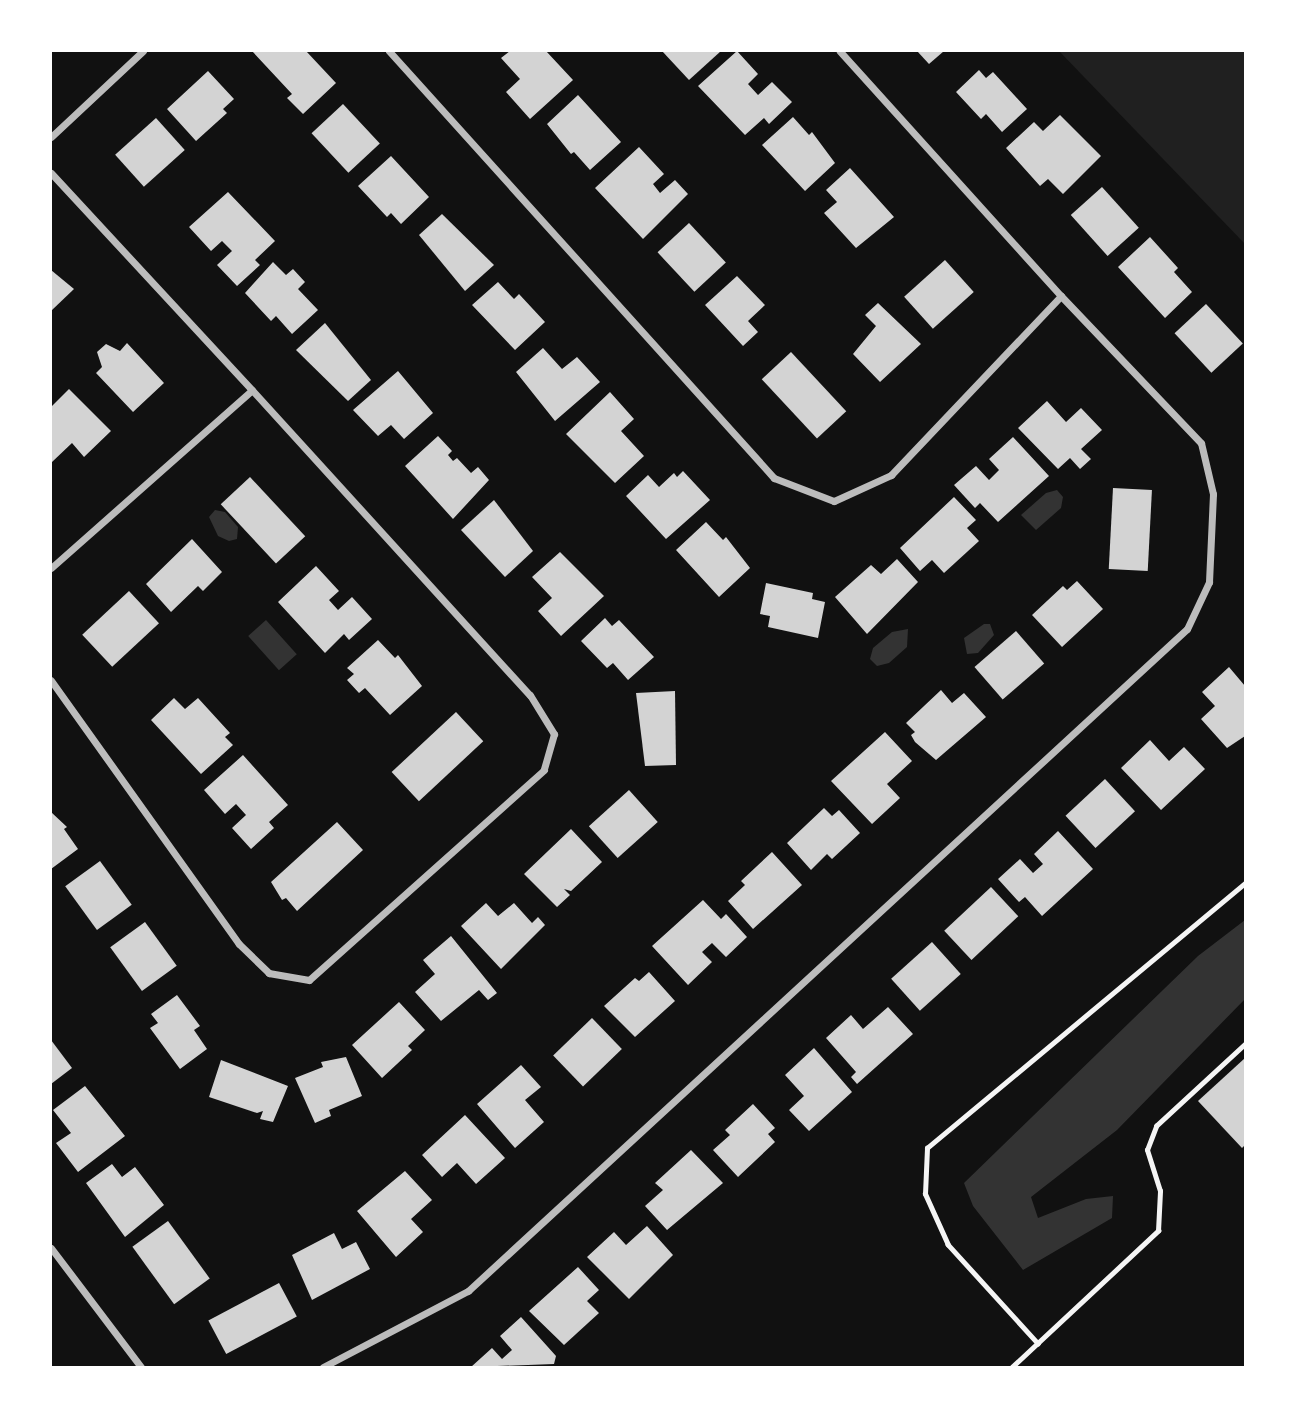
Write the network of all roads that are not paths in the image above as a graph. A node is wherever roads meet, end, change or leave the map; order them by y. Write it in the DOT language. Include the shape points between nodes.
graph roads {
  1 [pos="143,51"];
  2 [pos="389,51"];
  3 [pos="840,51"];
  4 [pos="51,137"];
  5 [pos="51,173"];
  6 [pos="1061,296"];
  7 [pos="252,390"];
  8 [pos="51,568"];
  9 [pos="51,680"];
  10 [pos="51,1248"];
  11 [pos="141,1367"];
  12 [pos="323,1367"];
  1 -- 4 [label="street"];
  2 -- 6 [label="street" via="774,478 834,501 891,475"];
  3 -- 6 [label="street"];
  5 -- 7 [label="street"];
  6 -- 12 [label="street" via="1200,443 1213,494 1209,582 1187,629 468,1291"];
  7 -- 8 [label="street"];
  7 -- 9 [label="street" via="530,695 554,734 544,770 309,980 269,973 239,944"];
  10 -- 11 [label="street"];
}
